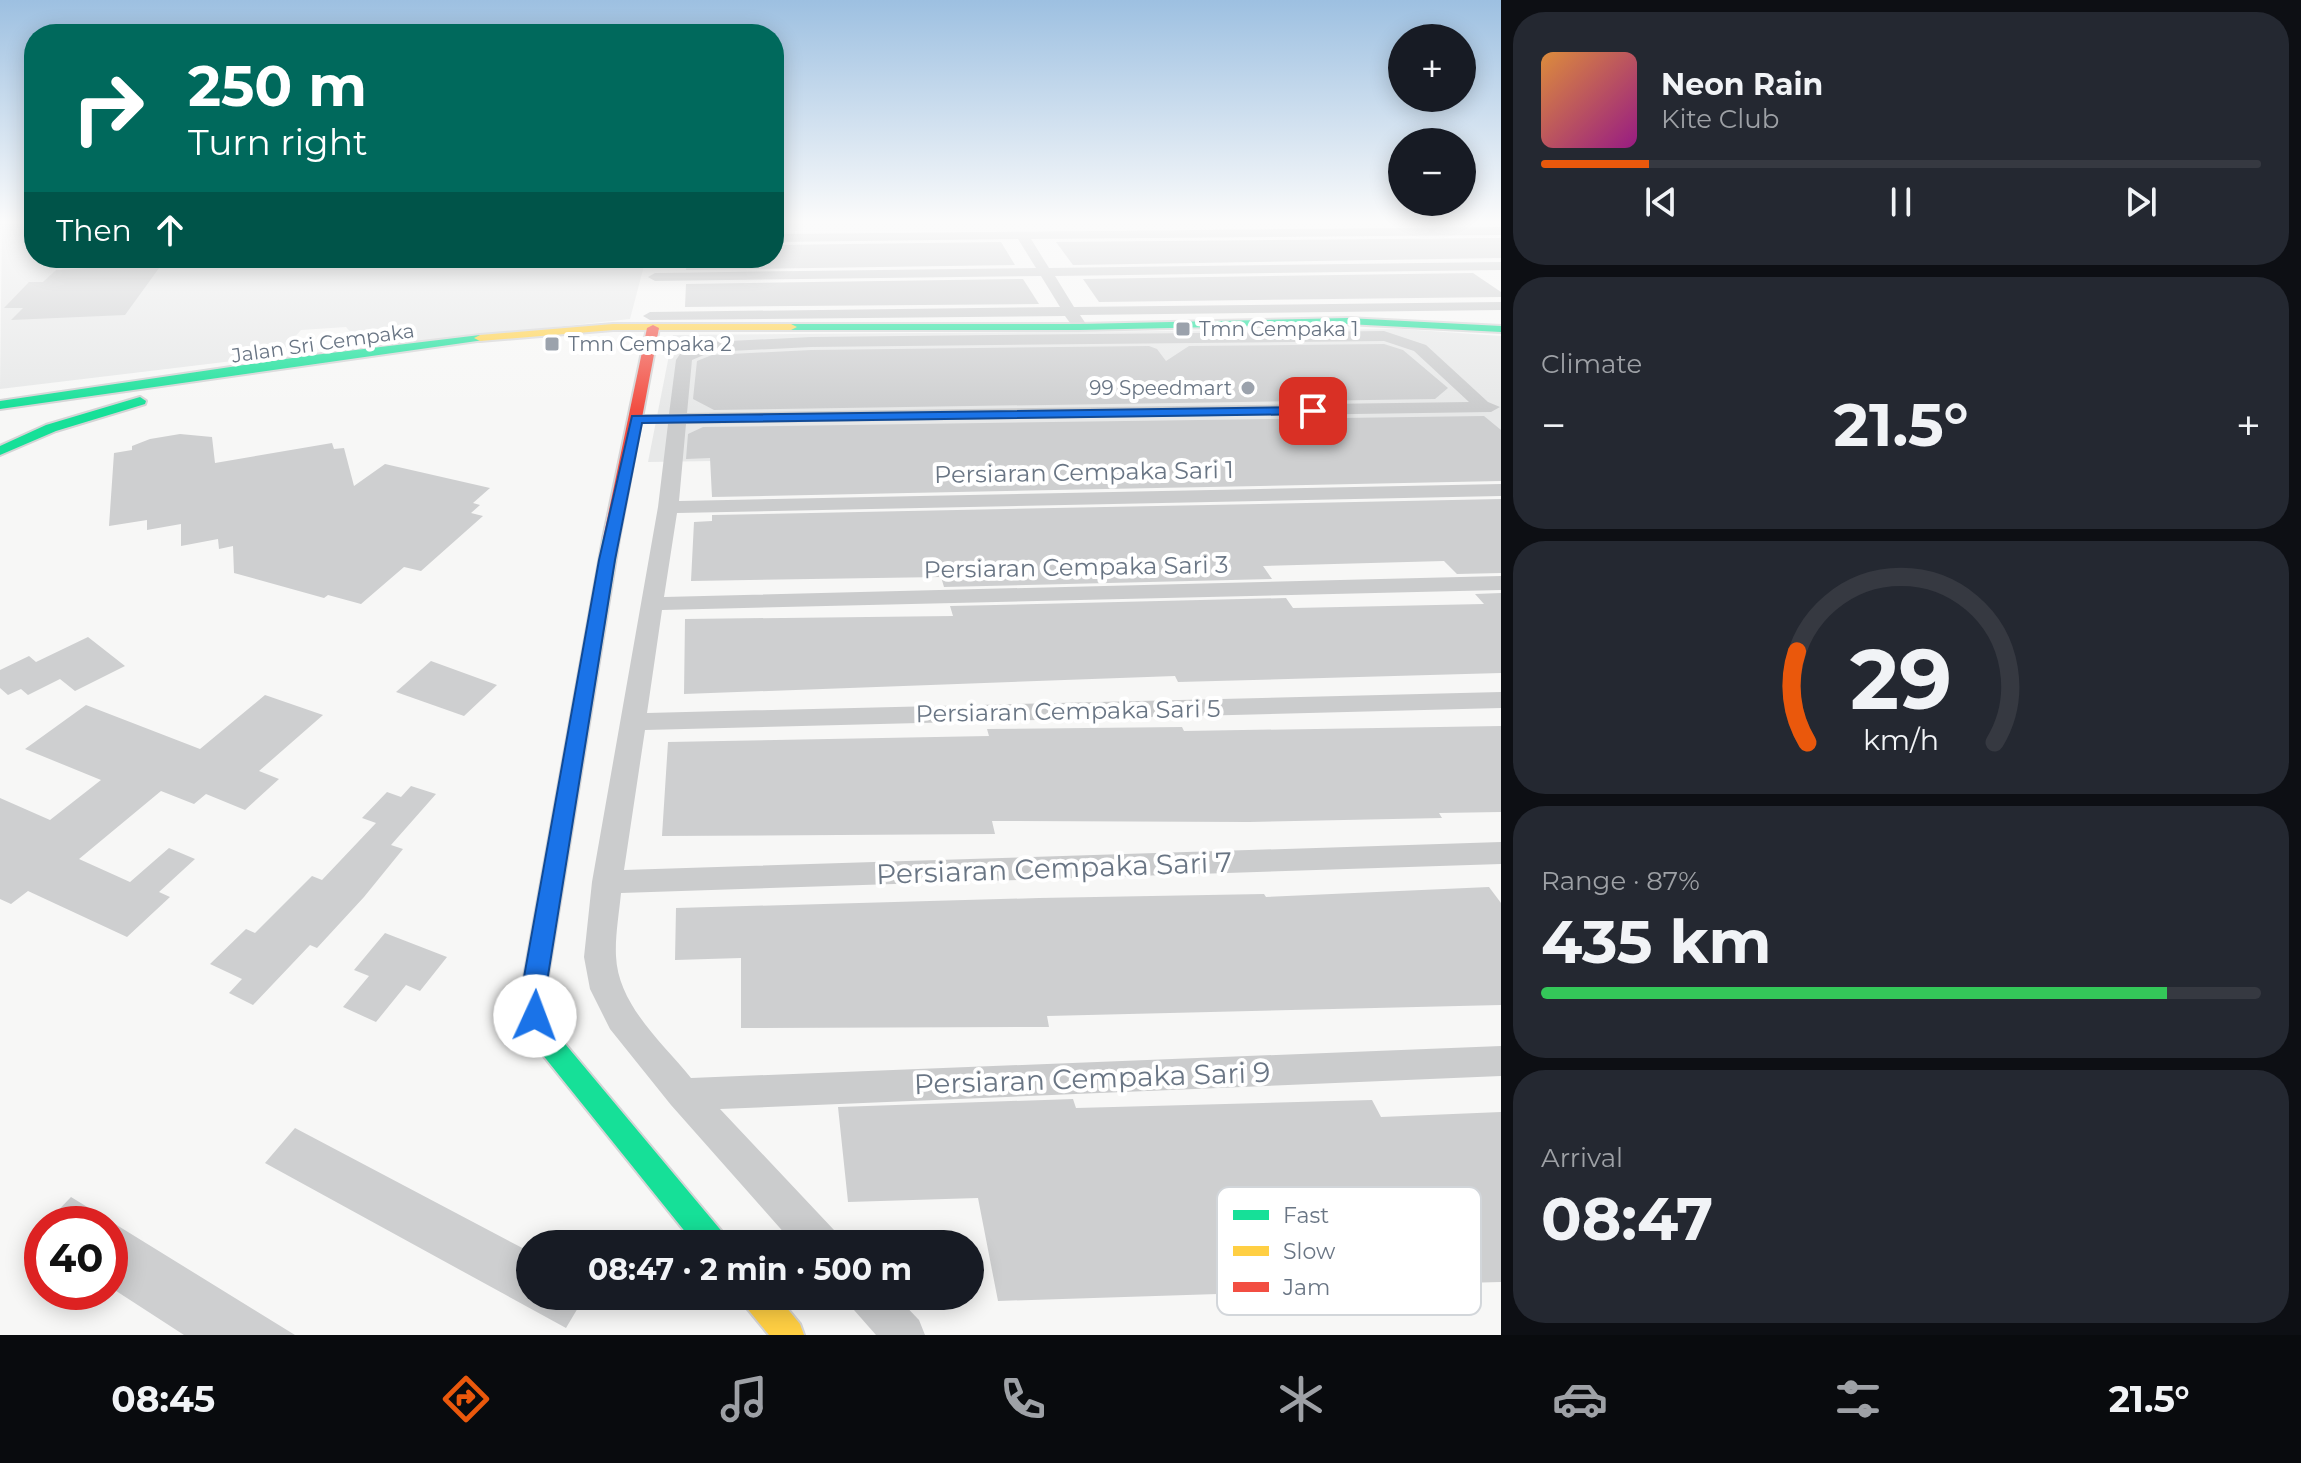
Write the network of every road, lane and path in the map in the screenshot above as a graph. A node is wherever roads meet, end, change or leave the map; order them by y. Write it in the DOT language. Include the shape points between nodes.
graph roads {
  1 [pos="655,285"];
  2 [pos="878,285"];
  3 [pos="1055,285"];
  4 [pos="653,303"];
  5 [pos="1501,306"];
  6 [pos="1075,320"];
  7 [pos="1501,329"];
  8 [pos="1156,333"];
  9 [pos="809,336"];
  10 [pos="312,367"];
  11 [pos="143,382"];
  12 [pos="0,396"];
  13 [pos="0,405"];
  14 [pos="1493,407"];
  15 [pos="0,412"];
  16 [pos="637,419"];
  17 [pos="679,419"];
  18 [pos="0,451"];
  19 [pos="1501,490"];
  20 [pos="668,507"];
  21 [pos="1501,583"];
  22 [pos="652,604"];
  23 [pos="1501,700"];
  24 [pos="635,722"];
  25 [pos="1501,853"];
  26 [pos="607,882"];
  27 [pos="1501,1061"];
  28 [pos="683,1094"];
  29 [pos="702,1230"];
  30 [pos="807,1230"];
  31 [pos="768,1310"];
  32 [pos="881,1310"];
  33 [pos="789,1335"];
  34 [pos="904,1335"];
  1 -- 4 [label="street"];
  2 -- 4 [label="street"];
  3 -- 6 [label="street"];
  4 -- 6 [label="street"];
  4 -- 9 [label="street, Jalan Sri Cempaka"];
  4 -- 10 [label="street, Jalan Sri Cempaka" via="527,339"];
  4 -- 11 [label="street, Jalan Sri Cempaka" via="640,326 539,332"];
  4 -- 16 [label="street"];
  5 -- 6 [label="street"];
  6 -- 8 [label="street, Jalan Sri Cempaka"];
  6 -- 9 [label="street, Jalan Sri Cempaka"];
  7 -- 8 [label="street, Jalan Sri Cempaka" via="1374,321"];
  8 -- 9 [label="street, Jalan Sri Cempaka" via="1137,339"];
  8 -- 14 [label="street, Jalan Sri Cempaka" via="1184,338 1399,339 1420,348"];
  9 -- 17 [label="street, Jalan Sri Cempaka" via="688,354"];
  10 -- 15 [label="street, Jalan Sri Cempaka"];
  10 -- 18 [label="street" via="140,401 51,428"];
  11 -- 12 [label="street"];
  11 -- 13 [label="street, Jalan Sri Cempaka"];
  14 -- 17 [label="street"];
  16 -- 17 [label="street"];
  16 -- 29 [label="street" via="607,560 534,988 535,1016 547,1041"];
  17 -- 20 [label="street"];
  19 -- 20 [label="street, Persiaran Cempaka Sari 1"];
  20 -- 22 [label="street"];
  21 -- 22 [label="street, Persiaran Cempaka Sari 3"];
  22 -- 24 [label="street"];
  23 -- 24 [label="street, Persiaran Cempaka Sari 5"];
  24 -- 26 [label="street"];
  25 -- 26 [label="street, Persiaran Cempaka Sari 7"];
  26 -- 28 [label="street" via="600,957 606,989 622,1019"];
  27 -- 28 [label="street, Persiaran Cempaka Sari 9"];
  28 -- 30 [label="street"];
  31 -- 33 [label="street"];
  32 -- 34 [label="street"];
}
